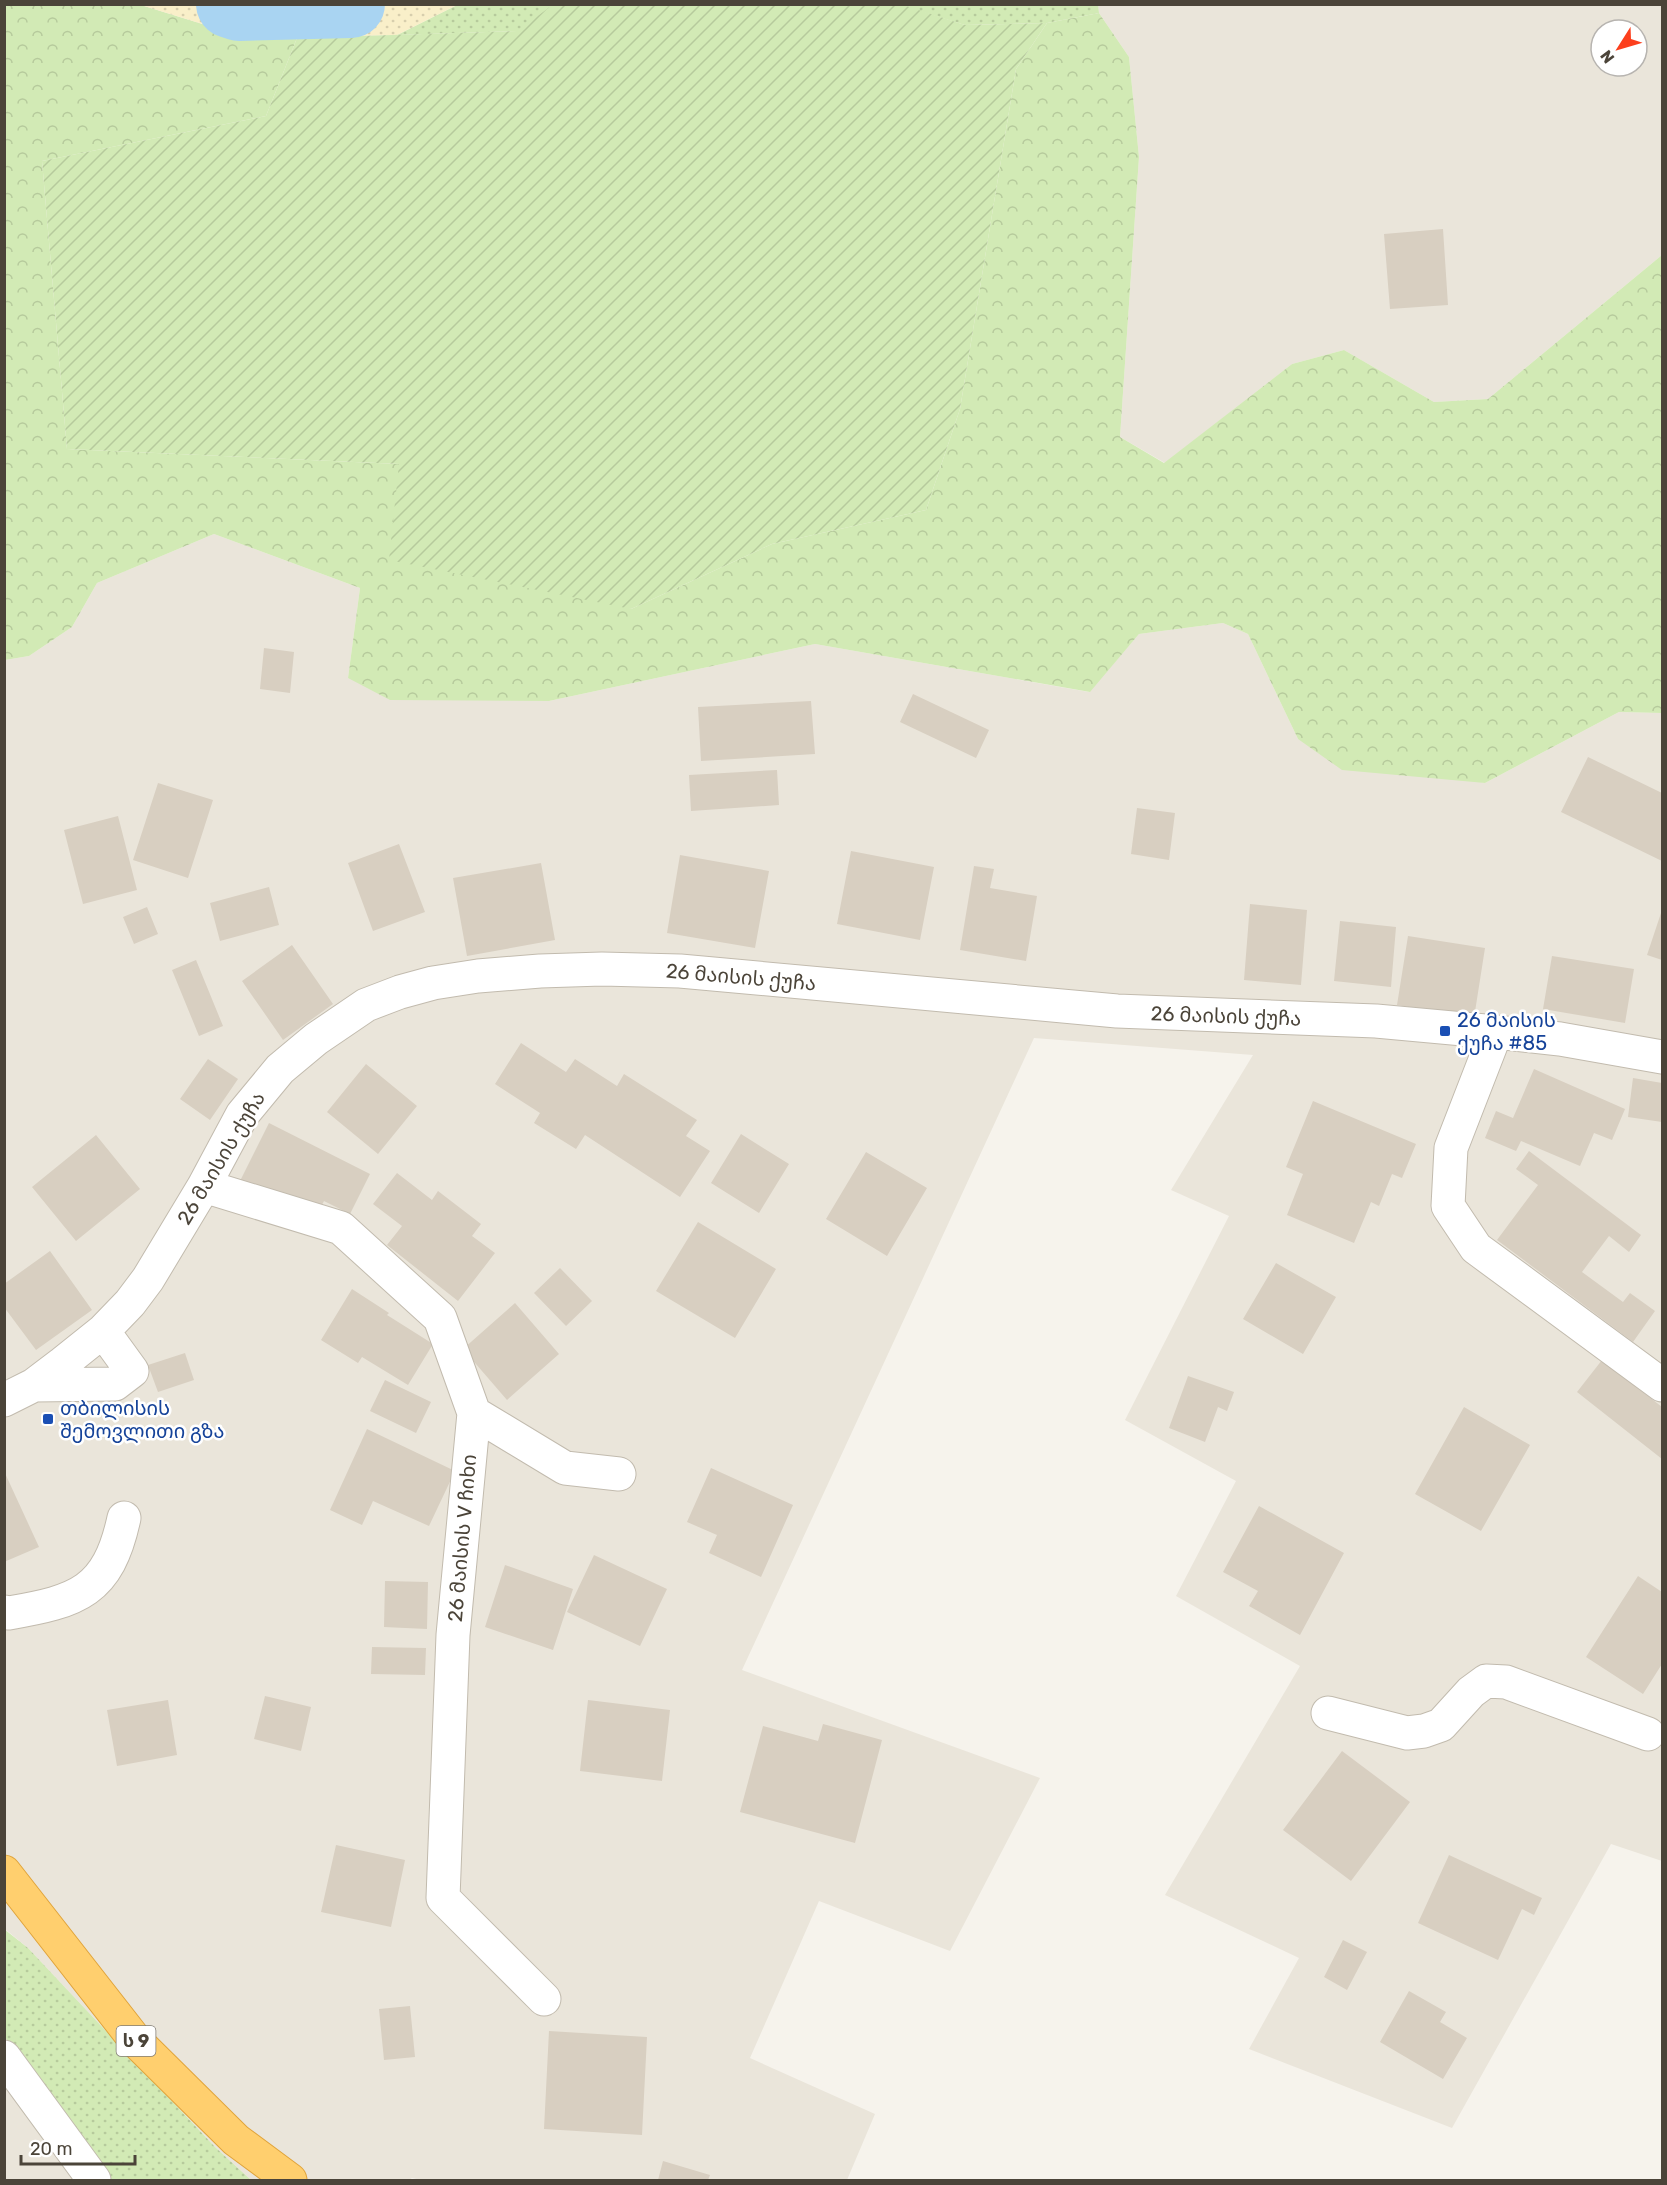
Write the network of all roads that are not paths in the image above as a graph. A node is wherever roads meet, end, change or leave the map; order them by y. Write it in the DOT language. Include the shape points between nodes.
graph roads {
  1 [pos="1496,1032"];
  2 [pos="1662,1057"];
  3 [pos="204,1186"];
  4 [pos="103,1331"];
  5 [pos="34,1385"];
  6 [pos="1662,1385"];
  7 [pos="4,1400"];
  8 [pos="474,1413"];
  9 [pos="619,1474"];
  10 [pos="124,1518"];
  11 [pos="4,1611"];
  12 [pos="1328,1713"];
  13 [pos="1648,1734"];
  14 [pos="4,1872"];
  15 [pos="544,1999"];
  16 [pos="4,2057"];
  17 [pos="94,2181"];
  18 [pos="290,2181"];
  1 -- 2 [label="street, 26 მაისის ქუჩა"];
  1 -- 3 [label="street, 26 მაისის ქუჩა" via="1376,1021 1117,1011 680,971 602,969 478,976 433,983 366,1005 316,1039 280,1069 258,1094 242,1115"];
  1 -- 6 [label="street" via="1451,1148 1448,1206 1476,1248"];
  3 -- 4 [label="street, 26 მაისის ქუჩა" via="148,1279"];
  3 -- 8 [label="street, 26 მაისის V ჩიხი" via="341,1228 440,1318"];
  4 -- 5 [label="street, 26 მაისის ქუჩა"];
  4 -- 5 [label="street" via="132,1371 115,1384"];
  5 -- 7 [label="street, 26 მაისის ქუჩა"];
  8 -- 9 [label="street" via="565,1468"];
  8 -- 15 [label="street, 26 მაისის V ჩიხი" via="453,1635 443,1898"];
  10 -- 11 [label="street" via="115,1552 104,1571 77,1596 54,1605"];
  12 -- 13 [label="street" via="1407,1733 1424,1731 1441,1725 1471,1692 1486,1682 1506,1683"];
  14 -- 18 [label="highway, ს 9" via="136,2041 236,2140"];
  16 -- 17 [label="street"];
}
